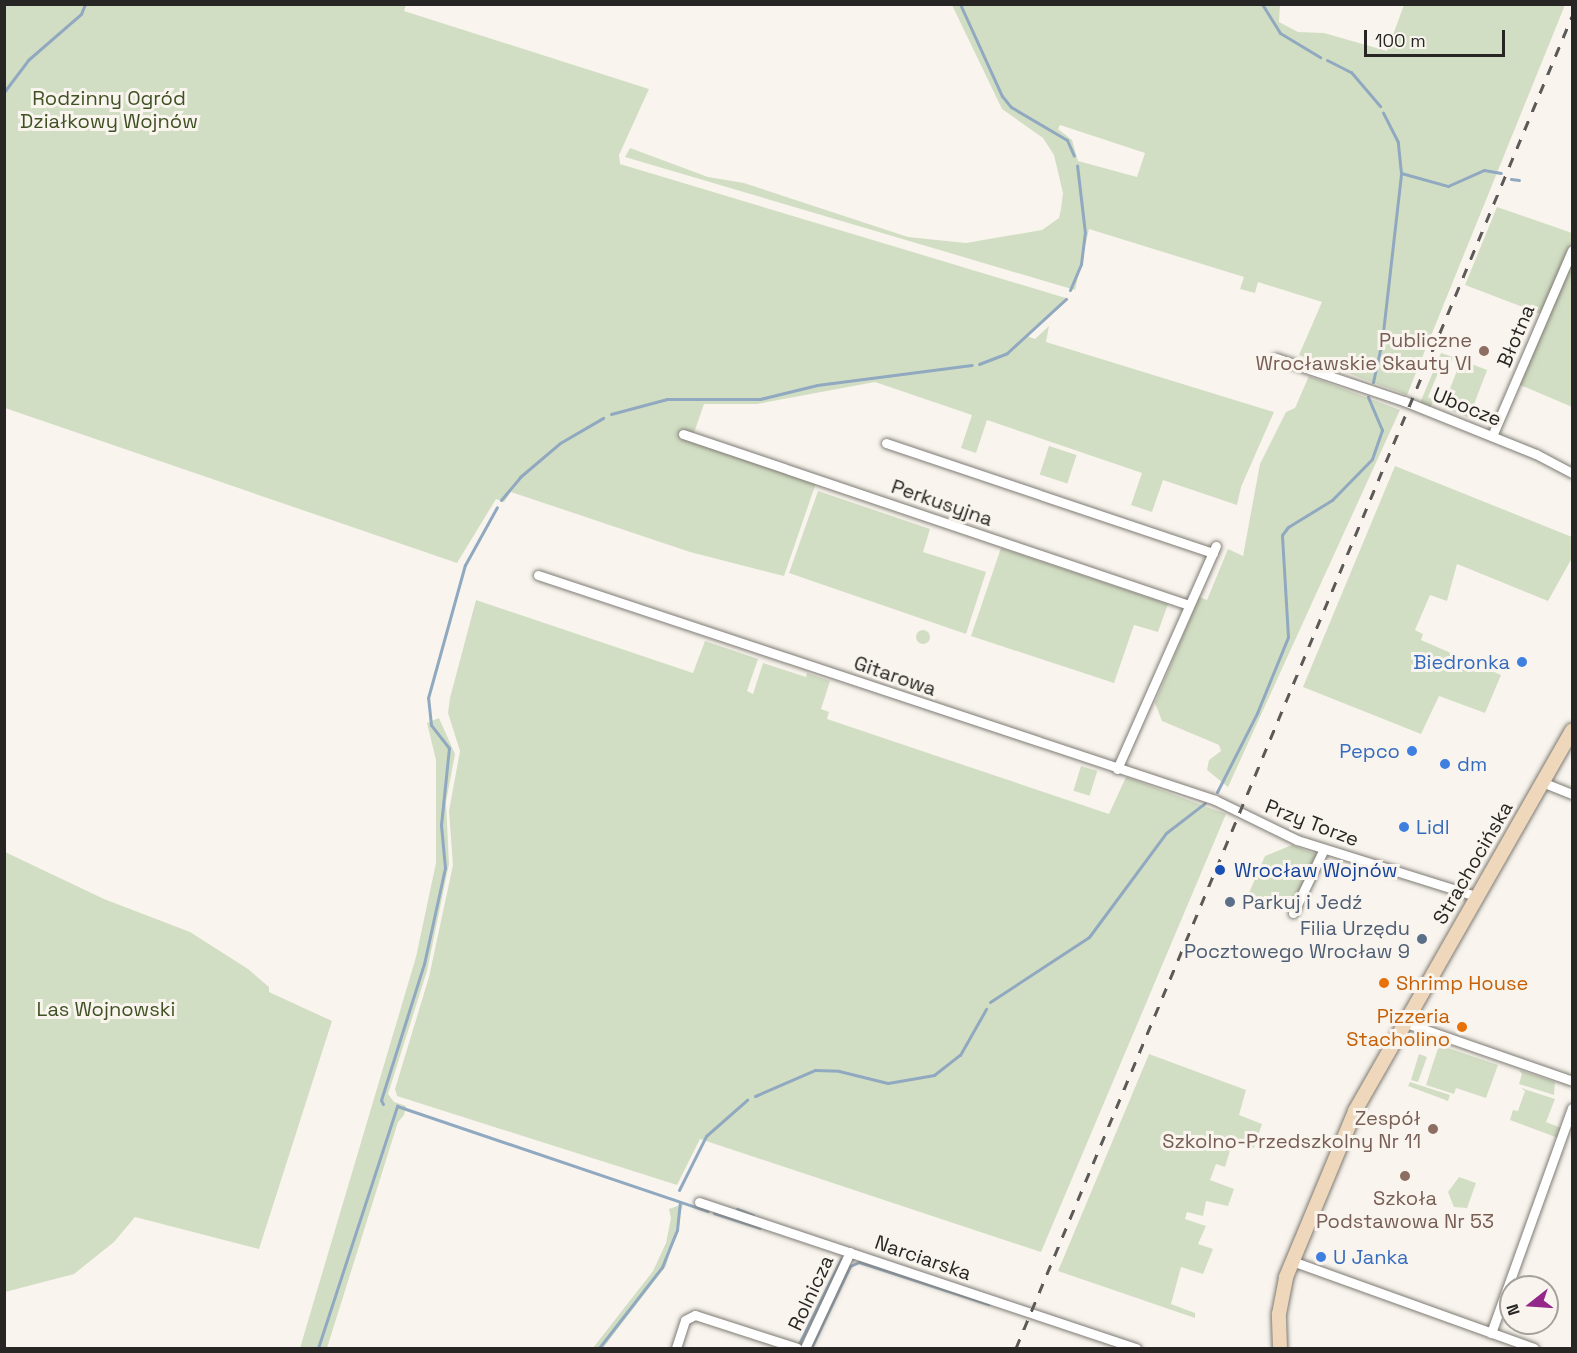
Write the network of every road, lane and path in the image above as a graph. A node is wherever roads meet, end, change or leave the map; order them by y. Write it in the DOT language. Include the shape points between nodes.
graph roads {
  1 [pos="1572,250"];
  2 [pos="1276,358"];
  3 [pos="683,434"];
  4 [pos="1492,436"];
  5 [pos="886,443"];
  6 [pos="1572,473"];
  7 [pos="538,575"];
  8 [pos="1189,605"];
  9 [pos="1572,730"];
  10 [pos="1117,769"];
  11 [pos="1542,782"];
  12 [pos="1572,794"];
  13 [pos="1240,813"];
  14 [pos="1324,849"];
  15 [pos="1476,896"];
  16 [pos="1293,913"];
  17 [pos="1403,1022"];
  18 [pos="1572,1081"];
  19 [pos="1572,1108"];
  20 [pos="699,1202"];
  21 [pos="850,1252"];
  22 [pos="1292,1261"];
  23 [pos="1491,1333"];
  24 [pos="676,1348"];
  25 [pos="797,1348"];
  26 [pos="805,1348"];
  27 [pos="1136,1348"];
  28 [pos="1280,1348"];
  29 [pos="1534,1348"];
  1 -- 4 [label="street, Błotna"];
  2 -- 4 [label="street, Ubocze"];
  3 -- 8 [label="street, Perkusyjna"];
  4 -- 6 [label="street, Ubocze"];
  5 -- 8 [label="street, Perkusyjna" via="1214,549"];
  7 -- 10 [label="street, Gitarowa"];
  8 -- 10 [label="street, Perkusyjna"];
  9 -- 11 [label="main road, Strachocińska"];
  10 -- 13 [label="street, Gitarowa" via="1215,800"];
  11 -- 12 [label="street"];
  11 -- 15 [label="main road, Strachocińska"];
  13 -- 14 [label="street, Przy Torze" via="1268,829"];
  14 -- 15 [label="street, Przy Torze"];
  14 -- 16 [label="street"];
  15 -- 17 [label="main road, Strachocińska"];
  17 -- 18 [label="street"];
  17 -- 22 [label="main road, Strachocińska" via="1355,1111"];
  19 -- 23 [label="street"];
  20 -- 21 [label="street, Narciarska"];
  21 -- 26 [label="street, Rolnicza"];
  21 -- 27 [label="street, Narciarska"];
  22 -- 23 [label="street"];
  22 -- 28 [label="main road, Strachocińska" via="1280,1307"];
  23 -- 29 [label="street"];
  24 -- 25 [label="street" via="686,1320 695,1315"];
}
